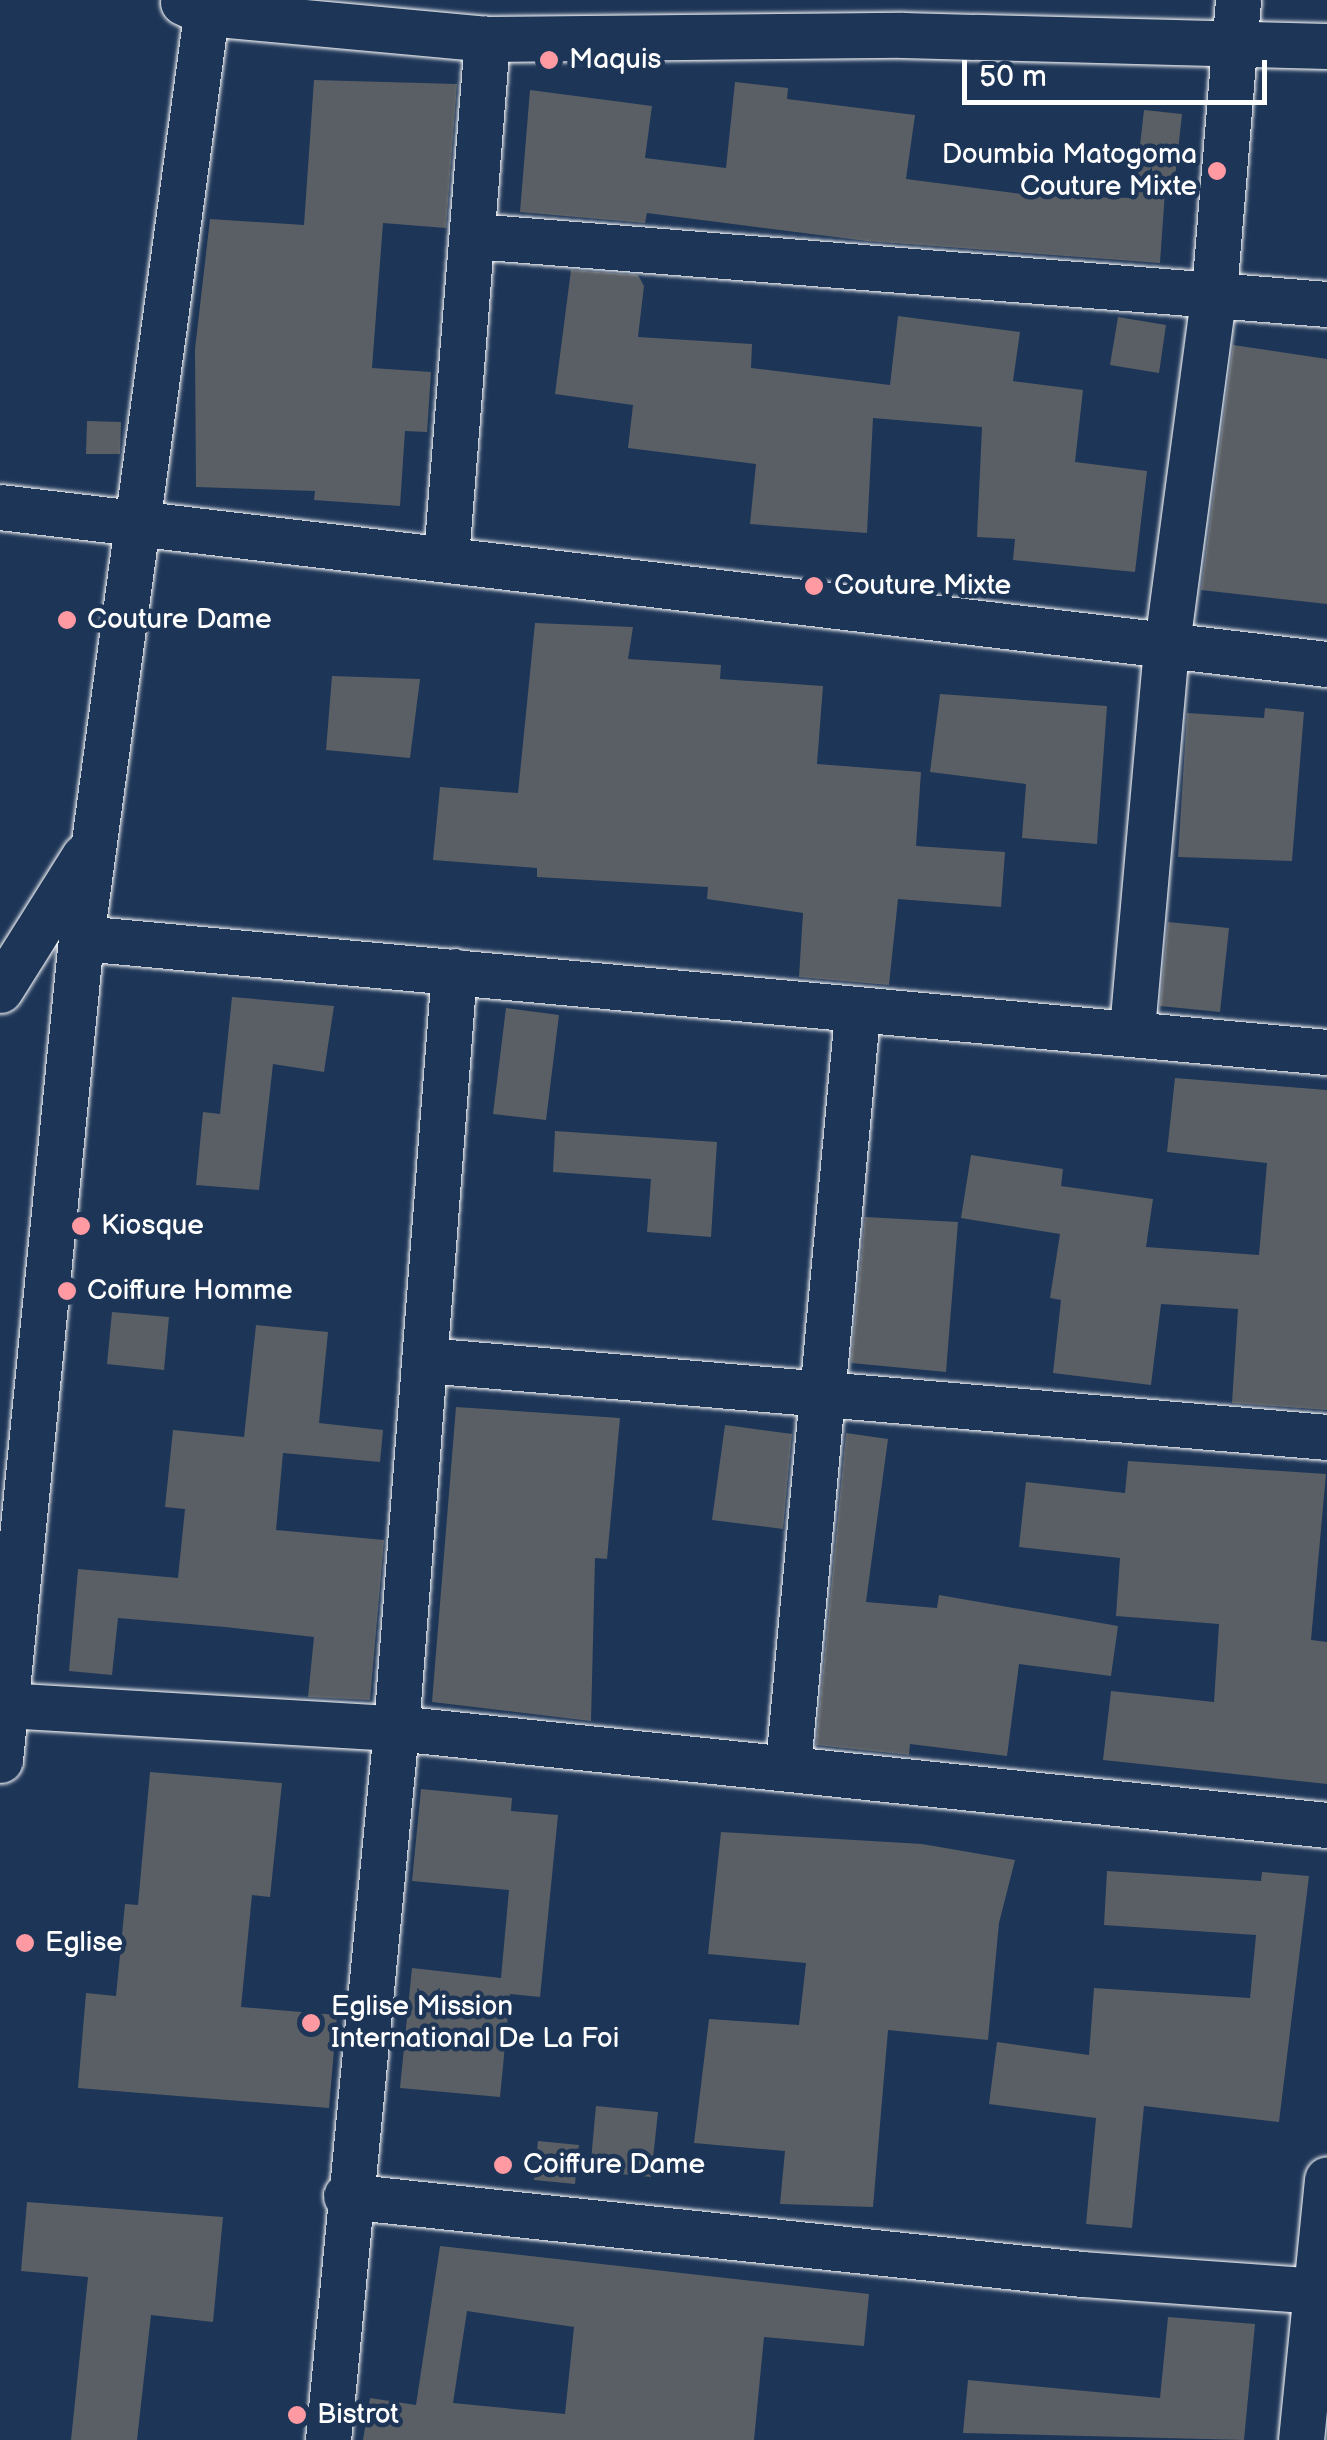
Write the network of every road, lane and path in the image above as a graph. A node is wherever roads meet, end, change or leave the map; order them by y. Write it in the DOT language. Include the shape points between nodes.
graph roads {
  1 [pos="1238,0"];
  2 [pos="198,4"];
  3 [pos="904,18"];
  4 [pos="486,39"];
  5 [pos="1327,46"];
  6 [pos="1235,47"];
  7 [pos="474,236"];
  8 [pos="1214,292"];
  9 [pos="1327,304"];
  10 [pos="0,507"];
  11 [pos="136,518"];
  12 [pos="446,557"];
  13 [pos="1166,651"];
  14 [pos="1327,664"];
  15 [pos="94,838"];
  16 [pos="81,938"];
  17 [pos="454,972"];
  18 [pos="0,990"];
  19 [pos="857,1014"];
  20 [pos="1132,1029"];
  21 [pos="1327,1052"];
  22 [pos="425,1360"];
  23 [pos="826,1396"];
  24 [pos="1327,1437"];
  25 [pos="4,1705"];
  26 [pos="396,1728"];
  27 [pos="0,1760"];
  28 [pos="788,1765"];
  29 [pos="1327,1825"];
  30 [pos="1327,2180"];
  31 [pos="346,2196"];
  32 [pos="1317,2291"];
  33 [pos="328,2440"];
  34 [pos="1300,2440"];
  1 -- 6 [label="street"];
  2 -- 4 [label="street"];
  2 -- 11 [label="street"];
  3 -- 4 [label="street"];
  3 -- 6 [label="street"];
  4 -- 7 [label="street"];
  5 -- 6 [label="street"];
  6 -- 8 [label="street"];
  7 -- 8 [label="street"];
  7 -- 12 [label="street"];
  8 -- 9 [label="street"];
  8 -- 13 [label="street"];
  10 -- 11 [label="street"];
  11 -- 12 [label="street"];
  11 -- 15 [label="street"];
  12 -- 13 [label="street"];
  13 -- 14 [label="street"];
  13 -- 20 [label="street"];
  15 -- 16 [label="street"];
  15 -- 18 [label="street"];
  16 -- 17 [label="street"];
  16 -- 25 [label="street"];
  17 -- 19 [label="street"];
  17 -- 22 [label="street"];
  19 -- 20 [label="street"];
  19 -- 23 [label="street"];
  20 -- 21 [label="street"];
  22 -- 23 [label="street"];
  22 -- 26 [label="street"];
  23 -- 24 [label="street"];
  23 -- 28 [label="street"];
  25 -- 26 [label="street"];
  25 -- 27 [label="street"];
  26 -- 28 [label="street"];
  26 -- 31 [label="street"];
  28 -- 29 [label="street"];
  30 -- 32 [label="street"];
  31 -- 32 [label="street" via="1082,2274"];
  31 -- 33 [label="street"];
  32 -- 34 [label="street"];
}
